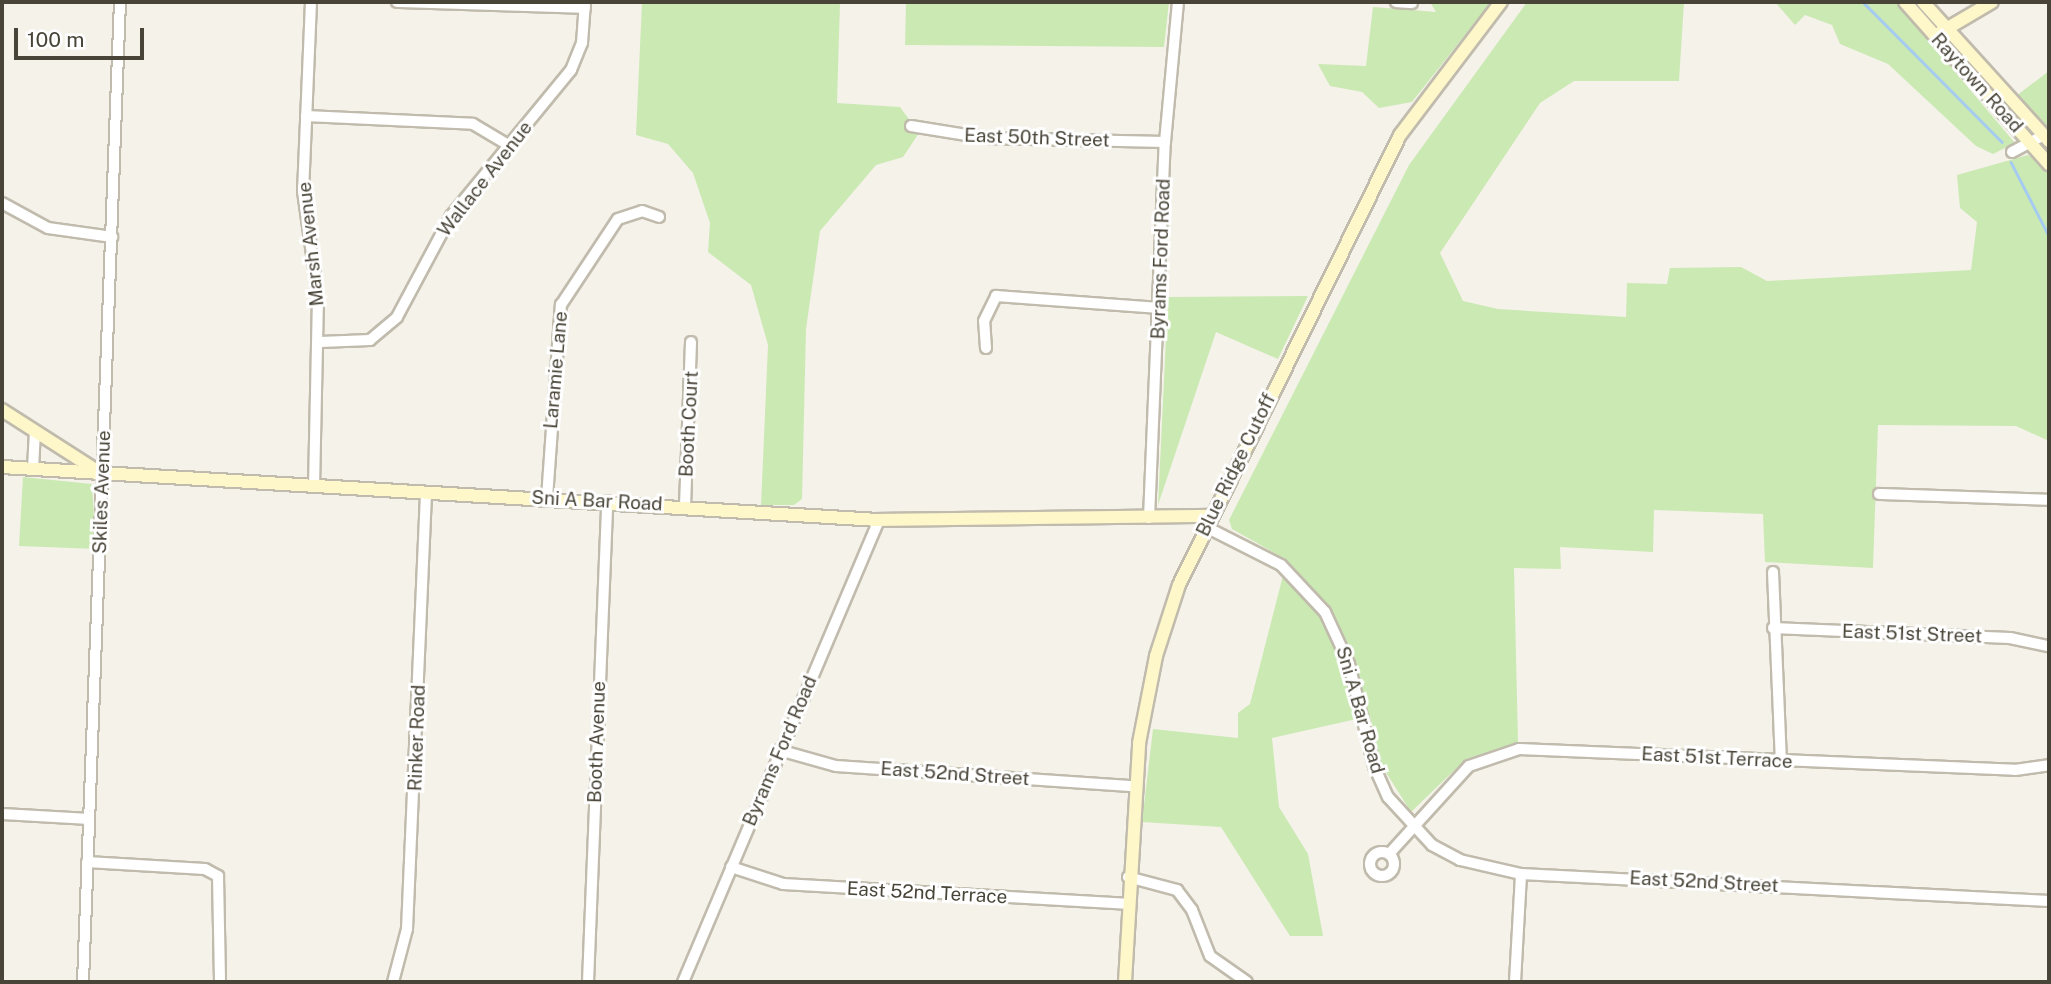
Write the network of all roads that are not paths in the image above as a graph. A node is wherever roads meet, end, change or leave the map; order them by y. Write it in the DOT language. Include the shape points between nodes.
graph roads {
  1 [pos="120,2"];
  2 [pos="312,2"];
  3 [pos="397,2"];
  4 [pos="1178,2"];
  5 [pos="1396,2"];
  6 [pos="1501,2"];
  7 [pos="1906,2"];
  8 [pos="1923,2"];
  9 [pos="1992,2"];
  10 [pos="1412,3"];
  11 [pos="585,5"];
  12 [pos="1940,32"];
  13 [pos="306,116"];
  14 [pos="911,126"];
  15 [pos="2047,138"];
  16 [pos="1165,142"];
  17 [pos="2030,143"];
  18 [pos="510,146"];
  19 [pos="2012,152"];
  20 [pos="2049,164"];
  21 [pos="2,203"];
  22 [pos="659,216"];
  23 [pos="112,237"];
  24 [pos="1160,308"];
  25 [pos="320,342"];
  26 [pos="691,342"];
  27 [pos="986,348"];
  28 [pos="2,410"];
  29 [pos="34,435"];
  30 [pos="2,467"];
  31 [pos="33,469"];
  32 [pos="102,474"];
  33 [pos="314,486"];
  34 [pos="426,492"];
  35 [pos="1879,494"];
  36 [pos="547,498"];
  37 [pos="2049,500"];
  38 [pos="607,502"];
  39 [pos="685,506"];
  40 [pos="1149,518"];
  41 [pos="879,520"];
  42 [pos="1208,522"];
  43 [pos="1773,572"];
  44 [pos="1773,628"];
  45 [pos="2049,646"];
  46 [pos="779,750"];
  47 [pos="1781,761"];
  48 [pos="2049,765"];
  49 [pos="1133,786"];
  50 [pos="2,814"];
  51 [pos="89,819"];
  52 [pos="1410,824"];
  53 [pos="1389,854"];
  54 [pos="87,862"];
  55 [pos="731,867"];
  56 [pos="1521,874"];
  57 [pos="1128,877"];
  58 [pos="2049,901"];
  59 [pos="1126,904"];
  60 [pos="83,982"];
  61 [pos="220,982"];
  62 [pos="393,982"];
  63 [pos="588,982"];
  64 [pos="683,982"];
  65 [pos="1125,982"];
  66 [pos="1247,982"];
  67 [pos="1515,982"];
  1 -- 23 [label="street, Skiles Avenue"];
  2 -- 13 [label="street, Marsh Avenue"];
  3 -- 11 [label="street"];
  4 -- 16 [label="street, Byrams Ford Road"];
  5 -- 10 [label="street"];
  6 -- 42 [label="main road, Blue Ridge Cutoff" via="1400,135"];
  7 -- 12 [label="main road, Raytown Road"];
  8 -- 12 [label="main road, Raytown Road"];
  9 -- 12 [label="main road"];
  11 -- 18 [label="street, Wallace Avenue" via="571,70"];
  12 -- 15 [label="main road, Raytown Road"];
  12 -- 17 [label="main road, Raytown Road"];
  13 -- 18 [label="street" via="473,124"];
  13 -- 25 [label="street, Marsh Avenue" via="303,191"];
  14 -- 16 [label="street, East 50th Street" via="985,138"];
  15 -- 17 [label="street"];
  16 -- 24 [label="street, Byrams Ford Road"];
  17 -- 19 [label="street"];
  17 -- 20 [label="main road, Raytown Road"];
  18 -- 25 [label="street, Wallace Avenue" via="451,216 384,333 370,340"];
  21 -- 23 [label="street" via="48,228"];
  22 -- 36 [label="street, Laramie Lane" via="642,211 618,219 561,305"];
  23 -- 32 [label="street, Skiles Avenue"];
  24 -- 27 [label="street" via="996,296 984,321"];
  24 -- 40 [label="street, Byrams Ford Road"];
  25 -- 33 [label="street, Marsh Avenue"];
  26 -- 39 [label="street, Booth Court"];
  28 -- 29 [label="main road, Sni A Bar Road"];
  29 -- 31 [label="street"];
  29 -- 32 [label="main road, Sni A Bar Road"];
  30 -- 31 [label="main road"];
  31 -- 32 [label="main road"];
  32 -- 33 [label="main road, Sni A Bar Road"];
  32 -- 51 [label="street, Skiles Avenue"];
  33 -- 34 [label="main road, Sni A Bar Road"];
  34 -- 36 [label="main road, Sni A Bar Road"];
  34 -- 62 [label="street, Rinker Road" via="408,916"];
  35 -- 37 [label="street"];
  36 -- 38 [label="main road, Sni A Bar Road"];
  38 -- 39 [label="main road, Sni A Bar Road"];
  38 -- 63 [label="street, Booth Avenue"];
  39 -- 41 [label="main road, Sni A Bar Road"];
  40 -- 41 [label="main road, Sni A Bar Road"];
  40 -- 42 [label="main road, Sni A Bar Road"];
  41 -- 46 [label="street, Byrams Ford Road"];
  42 -- 49 [label="main road, Blue Ridge Cutoff" via="1156,656"];
  42 -- 52 [label="street, Sni A Bar Road" via="1281,565 1325,612 1349,664 1374,766"];
  43 -- 44 [label="street"];
  44 -- 45 [label="street, East 51st Street" via="2010,638"];
  44 -- 47 [label="street"];
  46 -- 49 [label="street, East 52nd Street" via="836,766"];
  46 -- 55 [label="street, Byrams Ford Road"];
  47 -- 48 [label="street, East 51st Terrace" via="2015,770"];
  47 -- 52 [label="street, East 51st Terrace" via="1519,749 1469,766"];
  49 -- 57 [label="main road, Blue Ridge Cutoff"];
  50 -- 51 [label="street"];
  51 -- 54 [label="street, Skiles Avenue"];
  52 -- 53 [label="street"];
  52 -- 56 [label="street, East 52nd Street" via="1460,860"];
  54 -- 60 [label="street, Skiles Avenue"];
  54 -- 61 [label="street" via="214,873 223,890"];
  55 -- 59 [label="street, East 52nd Terrace" via="783,884"];
  55 -- 64 [label="street, Byrams Ford Road"];
  56 -- 58 [label="street, East 52nd Street"];
  56 -- 67 [label="street"];
  57 -- 59 [label="main road, Blue Ridge Cutoff"];
  57 -- 66 [label="street" via="1158,880 1177,891 1192,910 1210,956"];
  59 -- 65 [label="main road, Blue Ridge Cutoff"];
}
